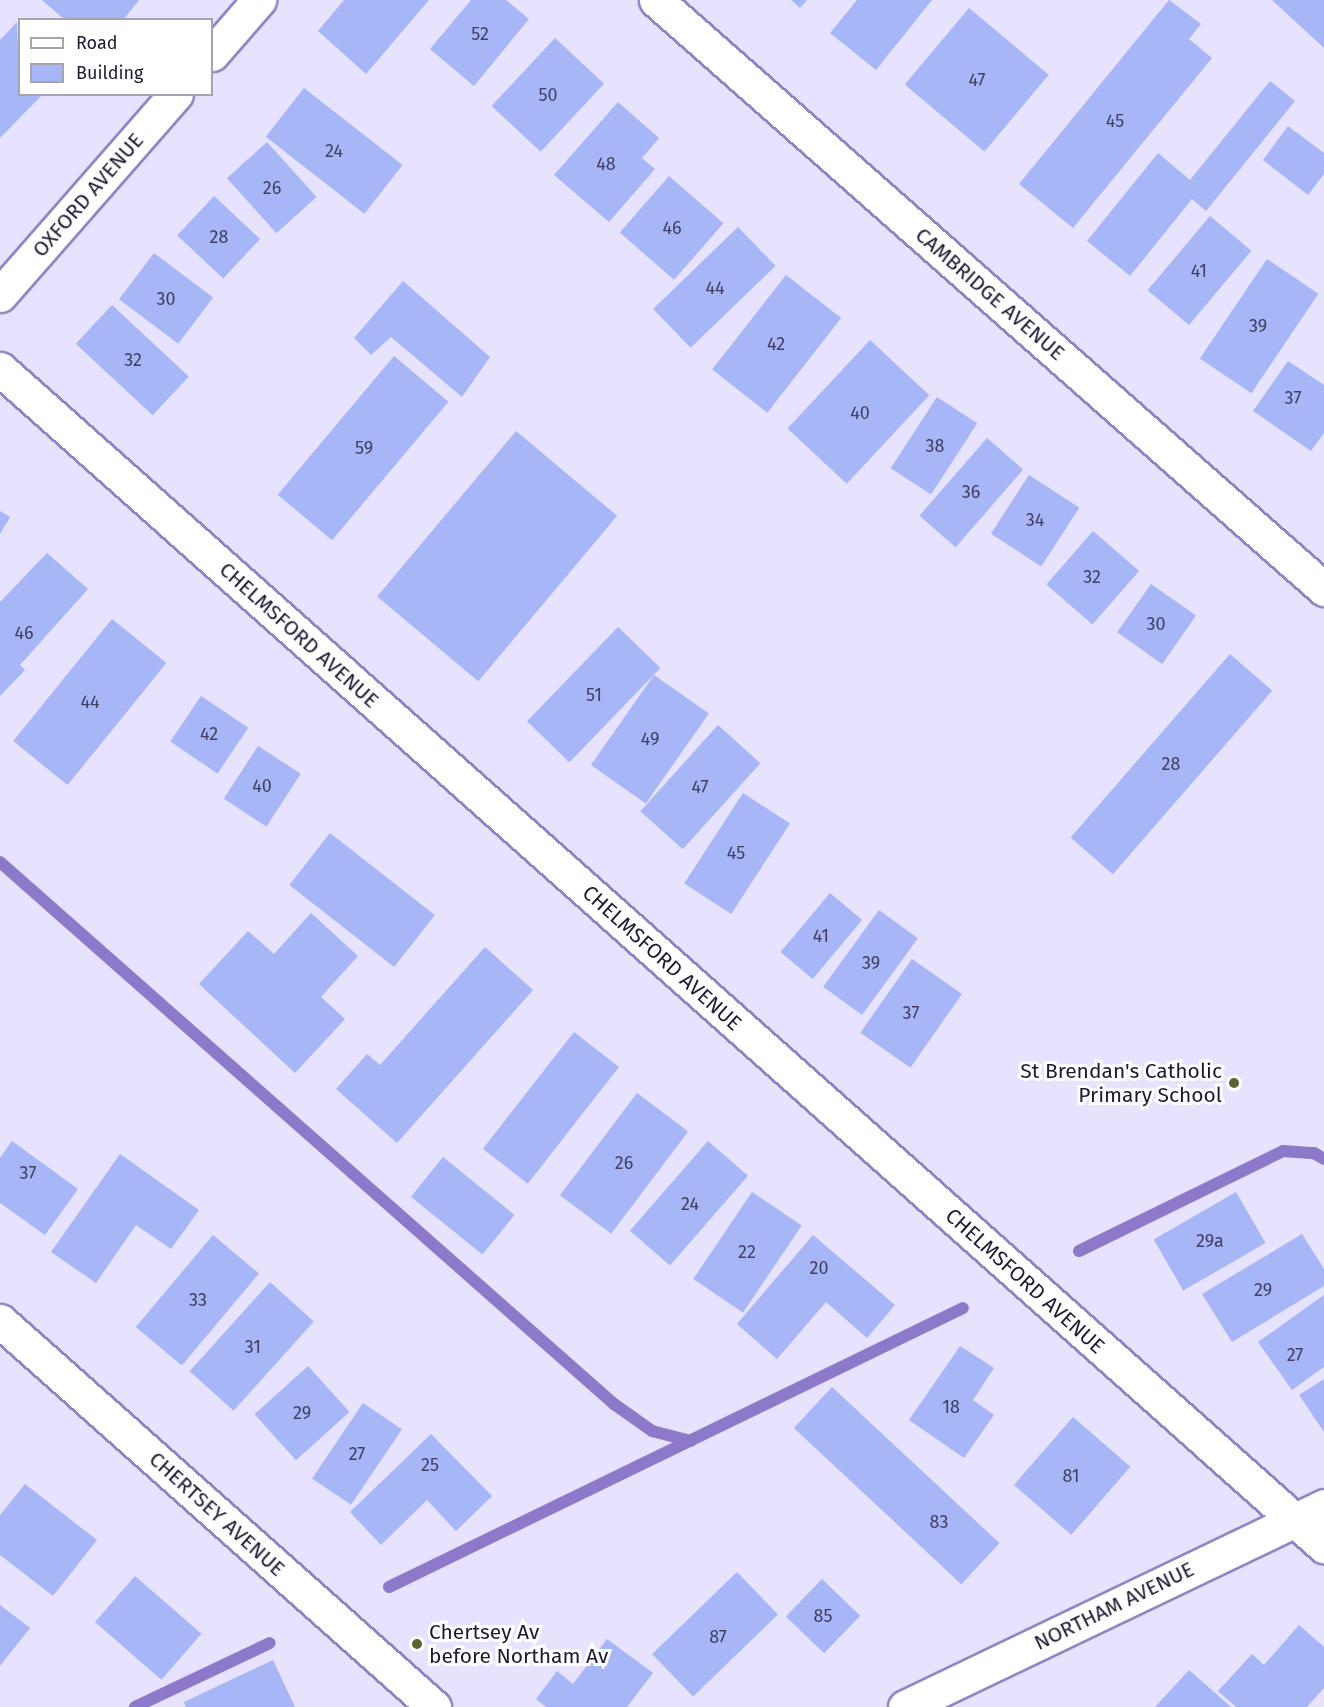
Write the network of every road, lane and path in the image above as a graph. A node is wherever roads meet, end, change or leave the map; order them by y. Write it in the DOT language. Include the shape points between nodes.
graph roads {
  1 [pos="259,0"];
  2 [pos="656,0"];
  3 [pos="213,53"];
  4 [pos="174,96"];
  5 [pos="0,295"];
  6 [pos="0,369"];
  7 [pos="1324,589"];
  8 [pos="0,1321"];
  9 [pos="1324,1506"];
  10 [pos="1294,1520"];
  11 [pos="1324,1546"];
  12 [pos="434,1707"];
  13 [pos="905,1707"];
  1 -- 3 [label="street"];
  2 -- 7 [label="street, CAMBRIDGE AVENUE"];
  4 -- 5 [label="street, OXFORD AVENUE"];
  6 -- 10 [label="street, CHELMSFORD AVENUE"];
  8 -- 12 [label="street, CHERTSEY AVENUE"];
  9 -- 10 [label="street, NORTHAM AVENUE"];
  10 -- 11 [label="street, CHELMSFORD AVENUE"];
  10 -- 13 [label="street, NORTHAM AVENUE"];
}
